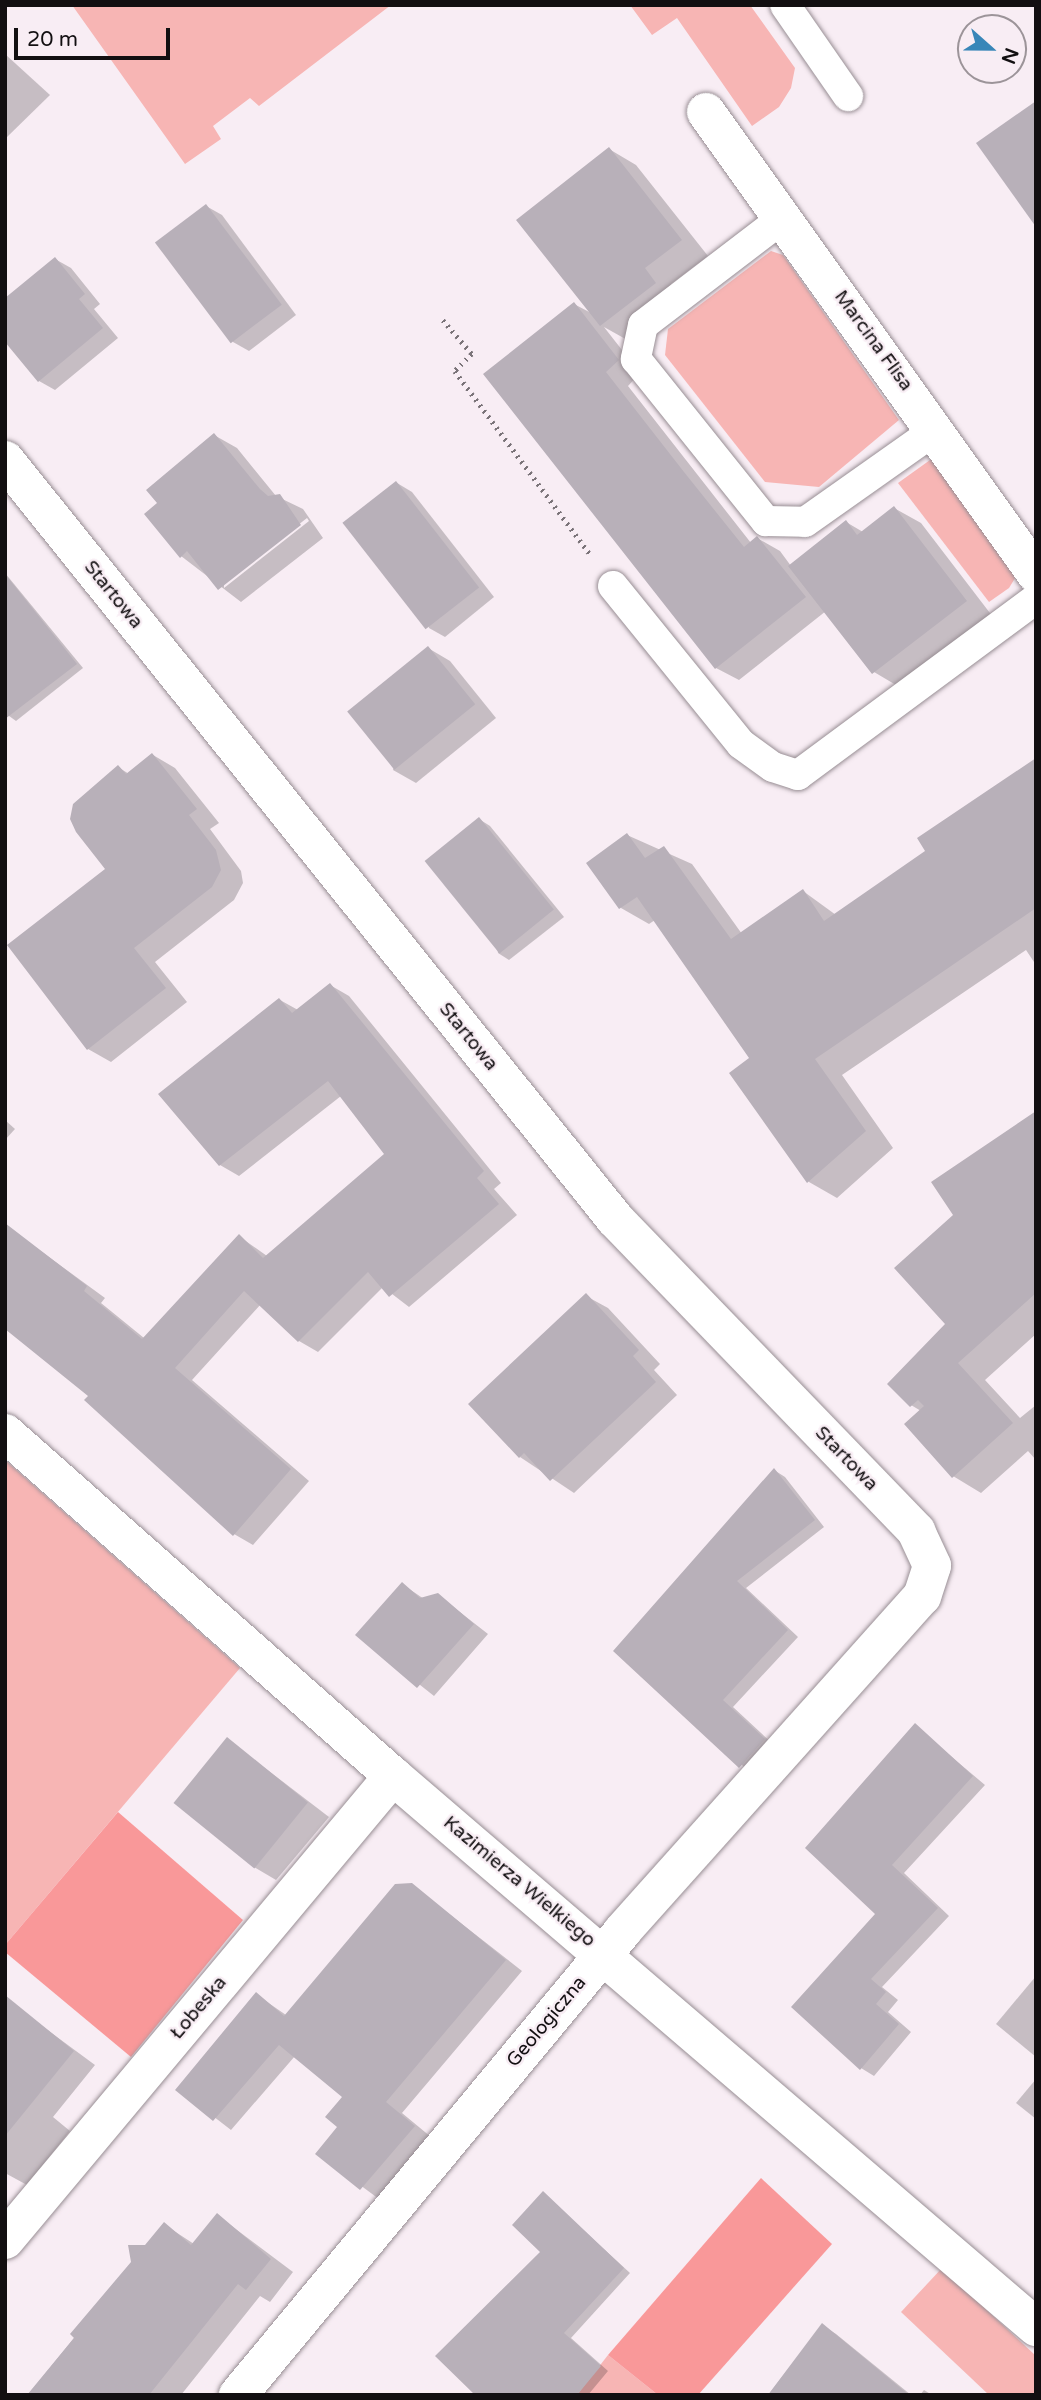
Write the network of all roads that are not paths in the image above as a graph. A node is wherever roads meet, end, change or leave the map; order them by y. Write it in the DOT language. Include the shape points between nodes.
graph roads {
  1 [pos="785,5"];
  2 [pos="848,96"];
  3 [pos="706,112"];
  4 [pos="783,218"];
  5 [pos="937,429"];
  6 [pos="5,460"];
  7 [pos="1036,573"];
  8 [pos="613,586"];
  9 [pos="1036,599"];
  10 [pos="5,1433"];
  11 [pos="922,1596"];
  12 [pos="393,1776"];
  13 [pos="604,1954"];
  14 [pos="5,2240"];
  15 [pos="1036,2327"];
  16 [pos="238,2395"];
  1 -- 2 [label="lane"];
  3 -- 4 [label="street, Marcina Flisa"];
  4 -- 5 [label="street, Marcina Flisa"];
  4 -- 5 [label="lane" via="643,325 636,359 765,521 805,522"];
  5 -- 7 [label="street, Marcina Flisa"];
  6 -- 11 [label="street, Startowa" via="615,1219 916,1531 932,1566"];
  8 -- 9 [label="lane" via="741,744 773,767 798,775"];
  10 -- 12 [label="street, Kazimierza Wielkiego"];
  11 -- 13 [label="street, Geologiczna"];
  12 -- 13 [label="street, Kazimierza Wielkiego"];
  12 -- 14 [label="street, Łobeska"];
  13 -- 15 [label="street, Kazimierza Wielkiego"];
  13 -- 16 [label="street, Geologiczna"];
}
